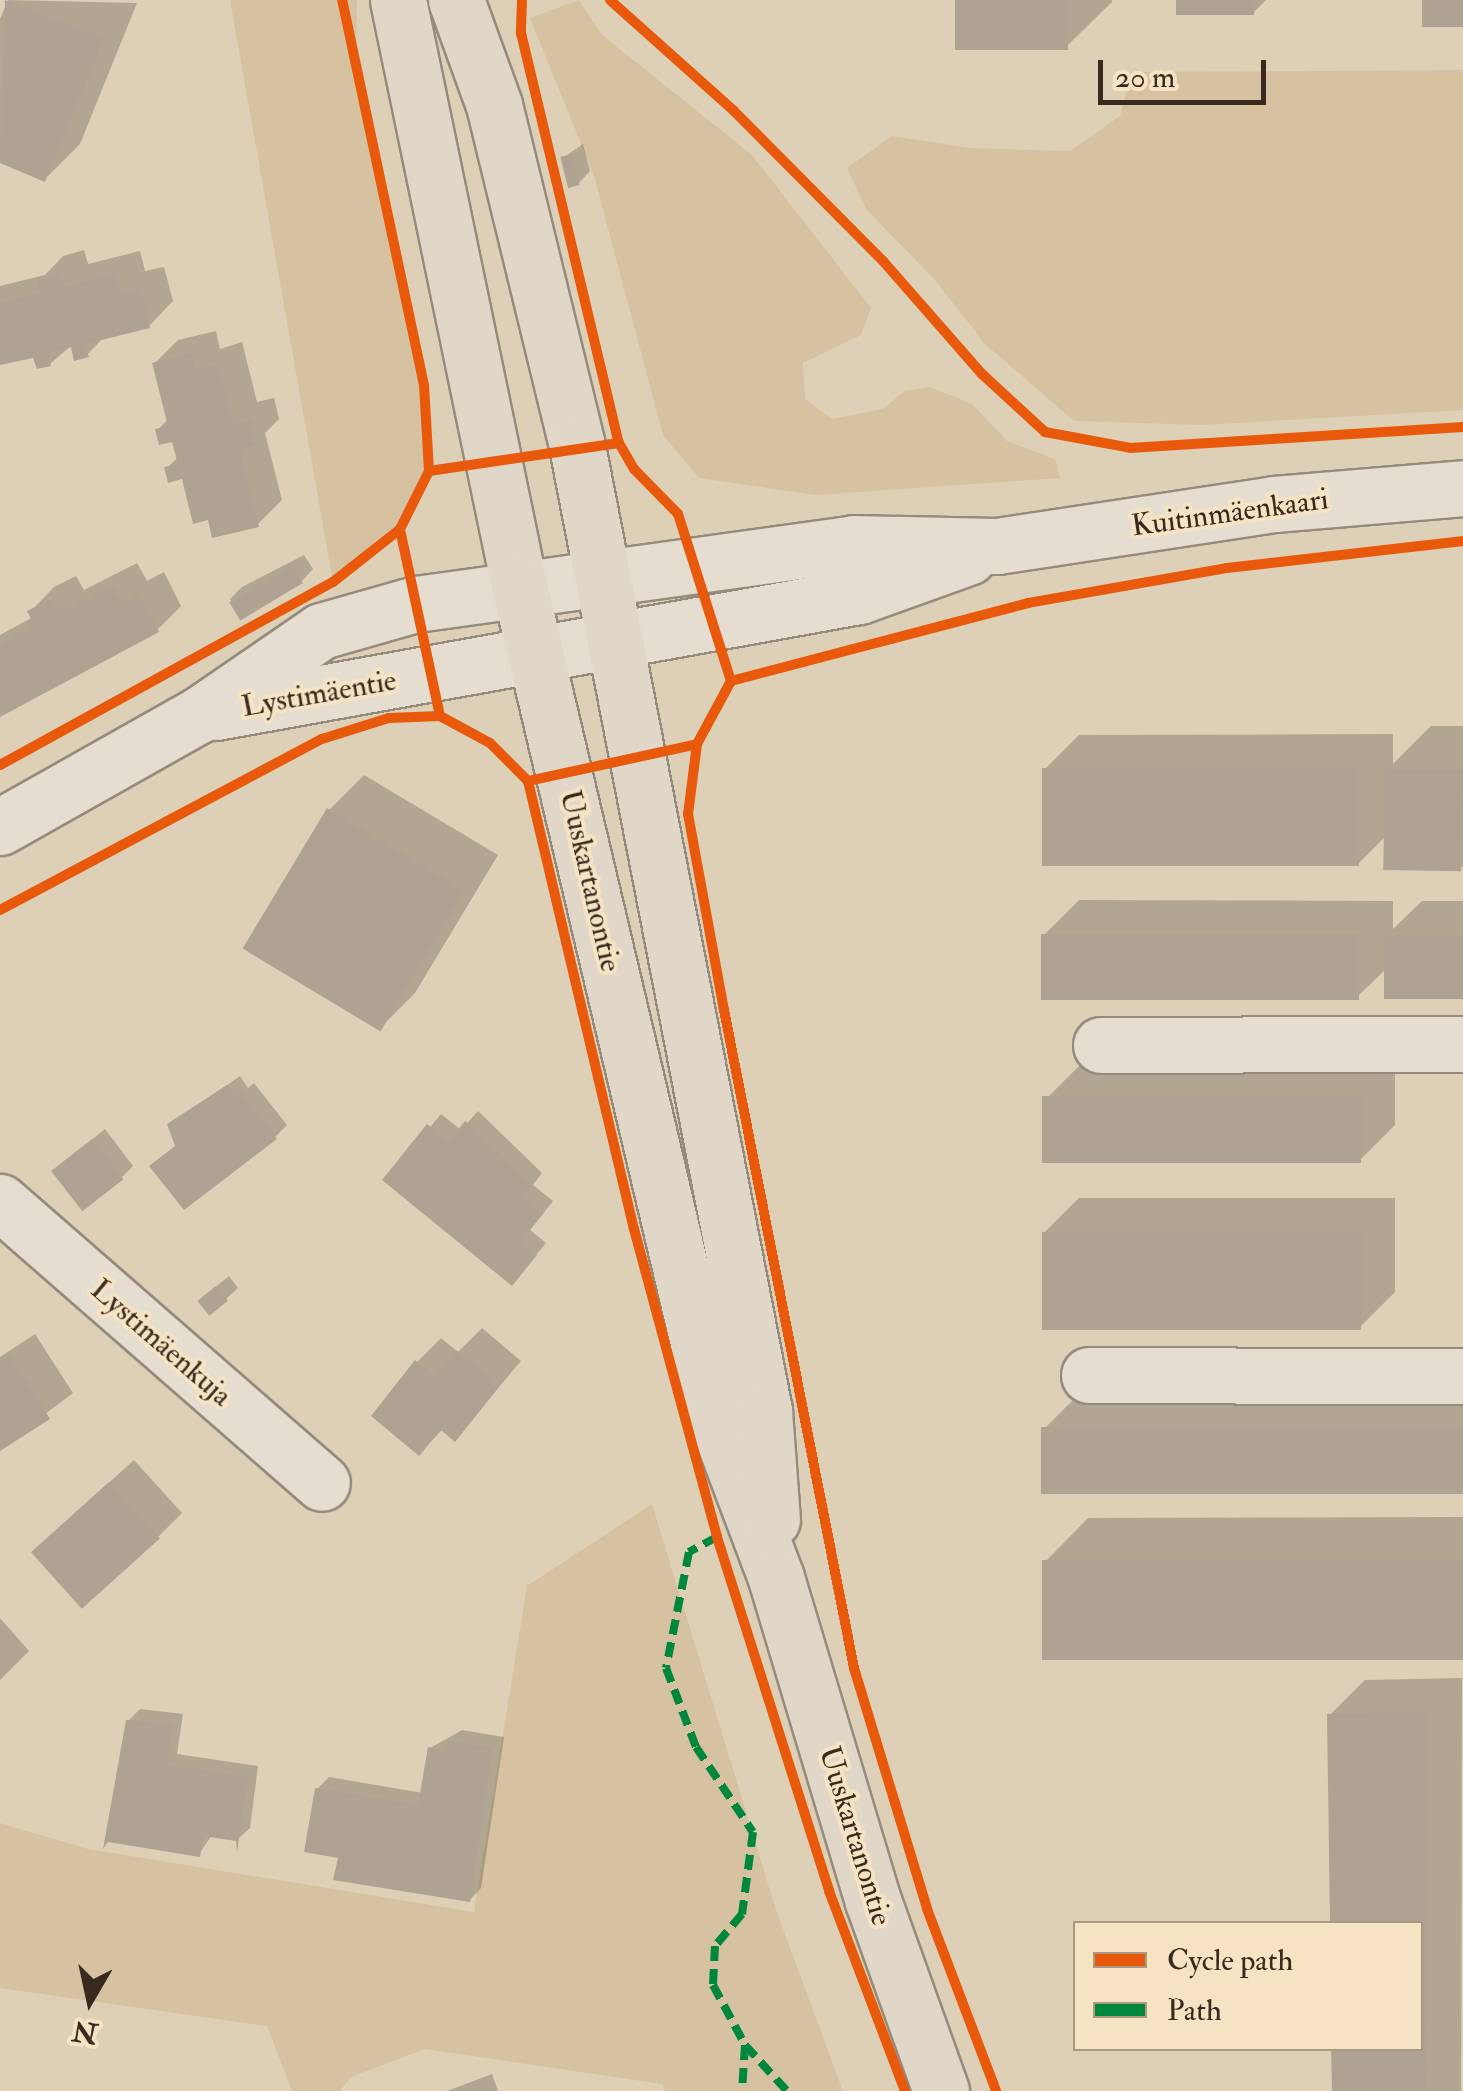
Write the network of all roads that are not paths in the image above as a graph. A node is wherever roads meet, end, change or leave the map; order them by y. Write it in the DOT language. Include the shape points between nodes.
graph roads {
  1 [pos="398,0"];
  2 [pos="456,0"];
  3 [pos="1463,488"];
  4 [pos="997,546"];
  5 [pos="603,574"];
  6 [pos="519,585"];
  7 [pos="617,642"];
  8 [pos="536,656"];
  9 [pos="199,715"];
  10 [pos="0,827"];
  11 [pos="1463,1044"];
  12 [pos="1101,1045"];
  13 [pos="0,1202"];
  14 [pos="1089,1375"];
  15 [pos="1463,1376"];
  16 [pos="322,1484"];
  17 [pos="776,1578"];
  18 [pos="941,2091"];
  1 -- 6 [label="main road, Uuskartanontie"];
  2 -- 5 [label="main road, Uuskartanontie" via="494,105 546,306"];
  3 -- 4 [label="street, Kuitinmäenkaari" via="1274,504"];
  4 -- 5 [label="street, Kuitinmäenkaari" via="854,543"];
  4 -- 7 [label="street, Kuitinmäenkaari" via="859,596"];
  5 -- 6 [label="street, Lystimäentie"];
  5 -- 7 [label="main road, Uuskartanontie"];
  6 -- 8 [label="main road, Uuskartanontie"];
  6 -- 9 [label="street, Lystimäentie" via="321,631"];
  7 -- 8 [label="street, Lystimäentie"];
  7 -- 17 [label="main road, Uuskartanontie" via="764,1410"];
  8 -- 9 [label="street, Lystimäentie"];
  8 -- 17 [label="main road, Uuskartanontie" via="716,1419"];
  9 -- 10 [label="street, Lystimäentie"];
  11 -- 12 [label="street"];
  13 -- 16 [label="street, Lystimäenkuja"];
  14 -- 15 [label="street"];
  17 -- 18 [label="main road, Uuskartanontie" via="873,1901"];
}
